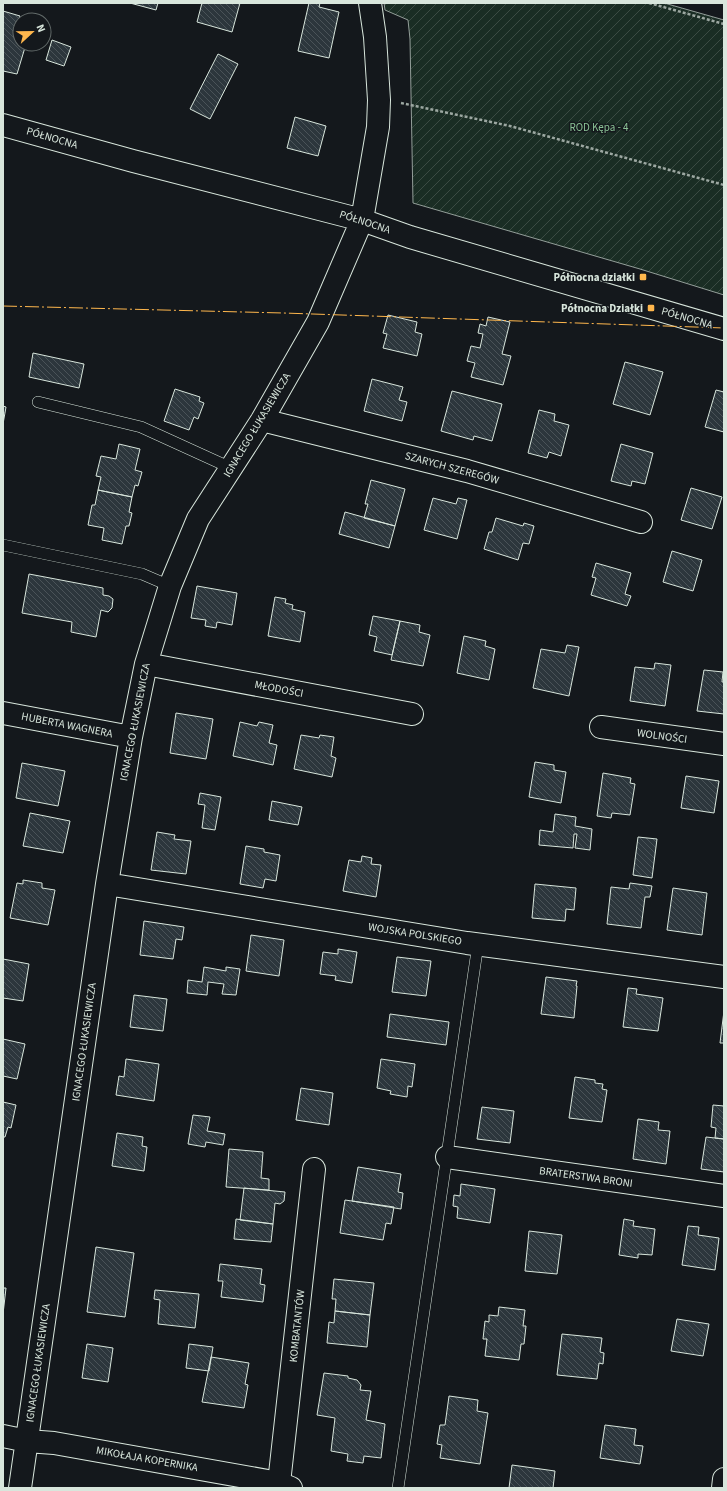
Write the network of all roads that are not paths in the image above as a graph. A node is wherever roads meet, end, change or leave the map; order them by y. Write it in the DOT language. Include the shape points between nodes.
graph roads {
  1 [pos="370,3"];
  2 [pos="3,124"];
  3 [pos="362,220"];
  4 [pos="724,329"];
  5 [pos="38,402"];
  6 [pos="262,420"];
  7 [pos="231,468"];
  8 [pos="641,522"];
  9 [pos="3,545"];
  10 [pos="170,586"];
  11 [pos="146,664"];
  12 [pos="3,713"];
  13 [pos="412,714"];
  14 [pos="601,727"];
  15 [pos="131,737"];
  16 [pos="724,744"];
  17 [pos="107,884"];
  18 [pos="478,944"];
  19 [pos="724,977"];
  20 [pos="447,1157"];
  21 [pos="314,1169"];
  22 [pos="724,1196"];
  23 [pos="3,1436"];
  24 [pos="27,1441"];
  25 [pos="724,1479"];
  26 [pos="285,1485"];
  27 [pos="20,1488"];
  28 [pos="398,1488"];
  29 [pos="723,1488"];
  1 -- 3 [label="street, IGNACEGO ŁUKASIEWICZA" via="379,100 378,127"];
  2 -- 3 [label="street, PÓŁNOCNA"];
  3 -- 4 [label="street, PÓŁNOCNA" via="410,237"];
  3 -- 6 [label="street, IGNACEGO ŁUKASIEWICZA" via="318,322"];
  5 -- 7 [label="lane" via="141,427"];
  6 -- 7 [label="street, IGNACEGO ŁUKASIEWICZA"];
  6 -- 8 [label="street, SZARYCH SZEREGÓW" via="467,471"];
  7 -- 10 [label="street, IGNACEGO ŁUKASIEWICZA" via="198,519"];
  9 -- 10 [label="lane" via="142,574"];
  10 -- 11 [label="street, IGNACEGO ŁUKASIEWICZA"];
  11 -- 13 [label="street, MŁODOŚCI"];
  11 -- 15 [label="street, IGNACEGO ŁUKASIEWICZA"];
  12 -- 15 [label="street, HUBERTA WAGNERA"];
  14 -- 16 [label="street, WOLNOŚCI"];
  15 -- 17 [label="street, IGNACEGO ŁUKASIEWICZA"];
  17 -- 18 [label="street, WOJSKA POLSKIEGO"];
  17 -- 24 [label="street, IGNACEGO ŁUKASIEWICZA"];
  18 -- 19 [label="street, WOJSKA POLSKIEGO"];
  18 -- 20 [label="lane"];
  20 -- 22 [label="street, BRATERSTWA BRONI"];
  20 -- 28 [label="lane"];
  21 -- 26 [label="street, KOMBATANTÓW"];
  23 -- 24 [label="street, MIKOŁAJA KOPERNIKA"];
  24 -- 26 [label="street, MIKOŁAJA KOPERNIKA" via="54,1443"];
  24 -- 27 [label="street, IGNACEGO ŁUKASIEWICZA"];
  25 -- 29 [label="street"];
}
